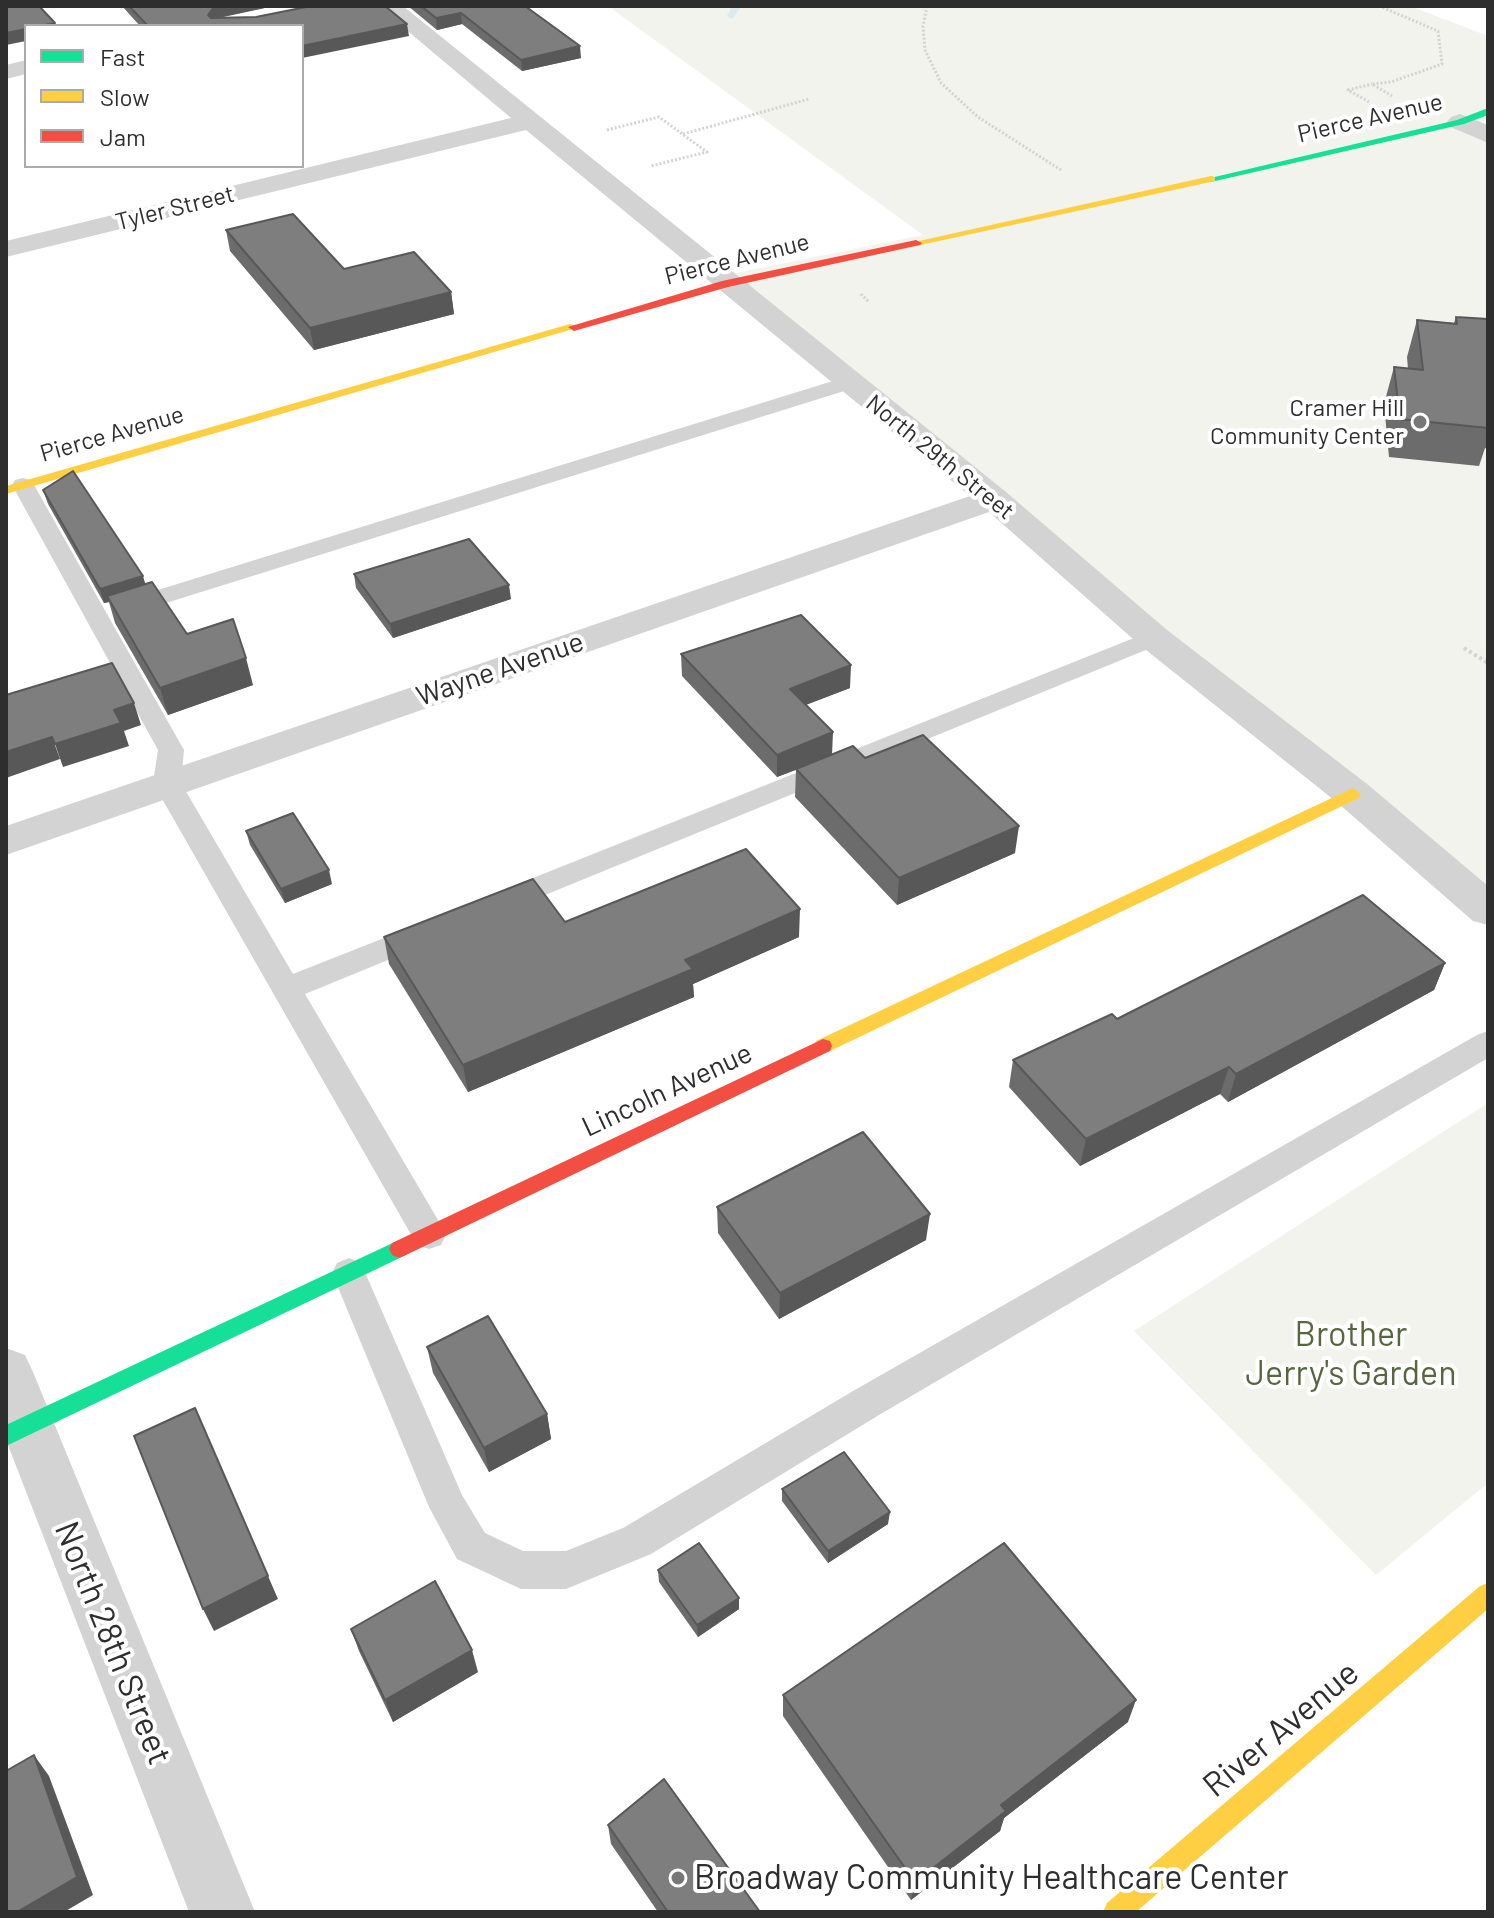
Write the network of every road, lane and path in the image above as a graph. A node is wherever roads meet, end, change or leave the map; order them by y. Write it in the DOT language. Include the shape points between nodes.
graph roads {
  1 [pos="389,6"];
  2 [pos="927,6"];
  3 [pos="1379,6"];
  4 [pos="1372,84"];
  5 [pos="809,99"];
  6 [pos="1385,101"];
  7 [pos="1359,108"];
  8 [pos="1488,111"];
  9 [pos="531,121"];
  10 [pos="1460,122"];
  11 [pos="600,131"];
  12 [pos="1488,135"];
  13 [pos="1074,168"];
  14 [pos="6,249"];
  15 [pos="726,284"];
  16 [pos="849,382"];
  17 [pos="14,487"];
  18 [pos="994,499"];
  19 [pos="97,617"];
  20 [pos="1154,638"];
  21 [pos="1464,648"];
  22 [pos="1488,663"];
  23 [pos="167,783"];
  24 [pos="1353,794"];
  25 [pos="6,841"];
  26 [pos="1488,910"];
  27 [pos="477,911"];
  28 [pos="448,923"];
  29 [pos="286,989"];
  30 [pos="1488,1043"];
  31 [pos="429,1235"];
  32 [pos="349,1273"];
  33 [pos="6,1372"];
  34 [pos="16,1431"];
  35 [pos="1488,1594"];
  36 [pos="222,1912"];
  37 [pos="1116,1912"];
  1 -- 9 [label="street, North 29th Street"];
  2 -- 13 [label="path" via="925,50 937,77 958,101 1061,170"];
  3 -- 4 [label="path" via="1438,31 1442,64"];
  4 -- 6 [label="path" via="1396,98"];
  4 -- 7 [label="path" via="1348,90 1373,105"];
  5 -- 11 [label="path" via="680,135 659,117"];
  8 -- 10 [label="street, Pierce Avenue"];
  9 -- 14 [label="street, Tyler Street"];
  9 -- 15 [label="street, North 29th Street"];
  10 -- 12 [label="street"];
  10 -- 15 [label="street, Pierce Avenue"];
  15 -- 16 [label="street, North 29th Street"];
  15 -- 17 [label="street, Pierce Avenue"];
  16 -- 18 [label="street, North 29th Street"];
  16 -- 19 [label="lane"];
  17 -- 19 [label="lane"];
  18 -- 20 [label="street, North 29th Street"];
  18 -- 23 [label="street, Wayne Avenue"];
  19 -- 23 [label="lane" via="171,750"];
  20 -- 24 [label="street, North 29th Street"];
  20 -- 27 [label="lane"];
  21 -- 22 [label="path"];
  23 -- 25 [label="street, Wayne Avenue"];
  23 -- 29 [label="lane"];
  24 -- 26 [label="street, North 29th Street"];
  24 -- 31 [label="street, Lincoln Avenue"];
  28 -- 29 [label="lane"];
  29 -- 31 [label="lane"];
  30 -- 32 [label="lane" via="637,1541 566,1570 521,1570 471,1546 448,1507"];
  31 -- 32 [label="street, Lincoln Avenue"];
  32 -- 34 [label="street, Lincoln Avenue"];
  33 -- 34 [label="street, North 28th Street"];
  34 -- 36 [label="street, North 28th Street"];
  35 -- 37 [label="street, River Avenue"];
}
